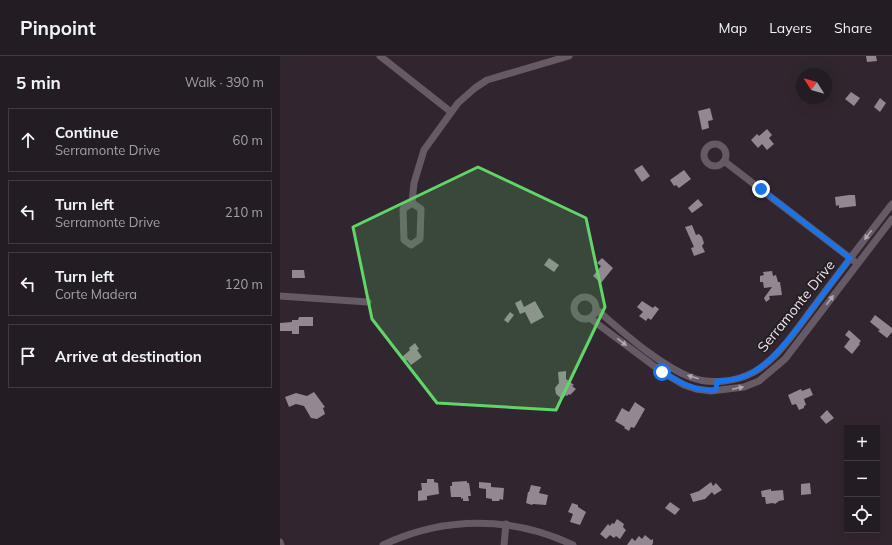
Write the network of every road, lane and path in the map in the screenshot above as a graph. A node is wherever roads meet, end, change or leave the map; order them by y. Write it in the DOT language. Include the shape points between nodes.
graph roads {
  1 [pos="380,56"];
  2 [pos="569,56"];
  3 [pos="452,112"];
  4 [pos="724,161"];
  5 [pos="412,203"];
  6 [pos="892,204"];
  7 [pos="892,219"];
  8 [pos="850,258"];
  9 [pos="858,264"];
  10 [pos="280,296"];
  11 [pos="368,302"];
  12 [pos="597,310"];
  13 [pos="591,318"];
  14 [pos="792,335"];
  15 [pos="799,341"];
  16 [pos="646,350"];
  17 [pos="641,356"];
  18 [pos="717,381"];
  19 [pos="716,390"];
  20 [pos="506,524"];
  21 [pos="382,545"];
  22 [pos="504,545"];
  23 [pos="573,545"];
  1 -- 3 [label="street"];
  2 -- 3 [label="street" via="487,80 458,103"];
  3 -- 5 [label="street" via="424,150 414,183"];
  4 -- 8 [label="street"];
  5 -- 5 [label="street" via="403,209 404,240 411,245 420,239 421,209"];
  6 -- 8 [label="street, Serramonte Drive, one-way"];
  7 -- 9 [label="street, Serramonte Drive"];
  8 -- 9 [label="street"];
  8 -- 14 [label="street, Serramonte Drive"];
  15 -- 9 [label="street, Serramonte Drive, one-way"];
  10 -- 11 [label="street"];
  12 -- 13 [label="street"];
  12 -- 13 [label="street, Serramonte Drive" via="590,298 582,298 576,302 574,309 577,316 584,320"];
  12 -- 16 [label="street, Serramonte Drive"];
  13 -- 17 [label="street, Serramonte Drive, one-way"];
  14 -- 15 [label="street"];
  14 -- 18 [label="street, Serramonte Drive" via="773,357 754,372 740,378"];
  19 -- 15 [label="street, Serramonte Drive, one-way" via="759,381 785,359"];
  16 -- 17 [label="street"];
  18 -- 16 [label="street, Serramonte Drive, one-way" via="691,377"];
  17 -- 19 [label="street, Serramonte Drive" via="684,385 696,389"];
  18 -- 19 [label="street"];
  20 -- 21 [label="street" via="469,523 440,526 411,533"];
  20 -- 22 [label="street"];
  20 -- 23 [label="street" via="542,532"];
}
